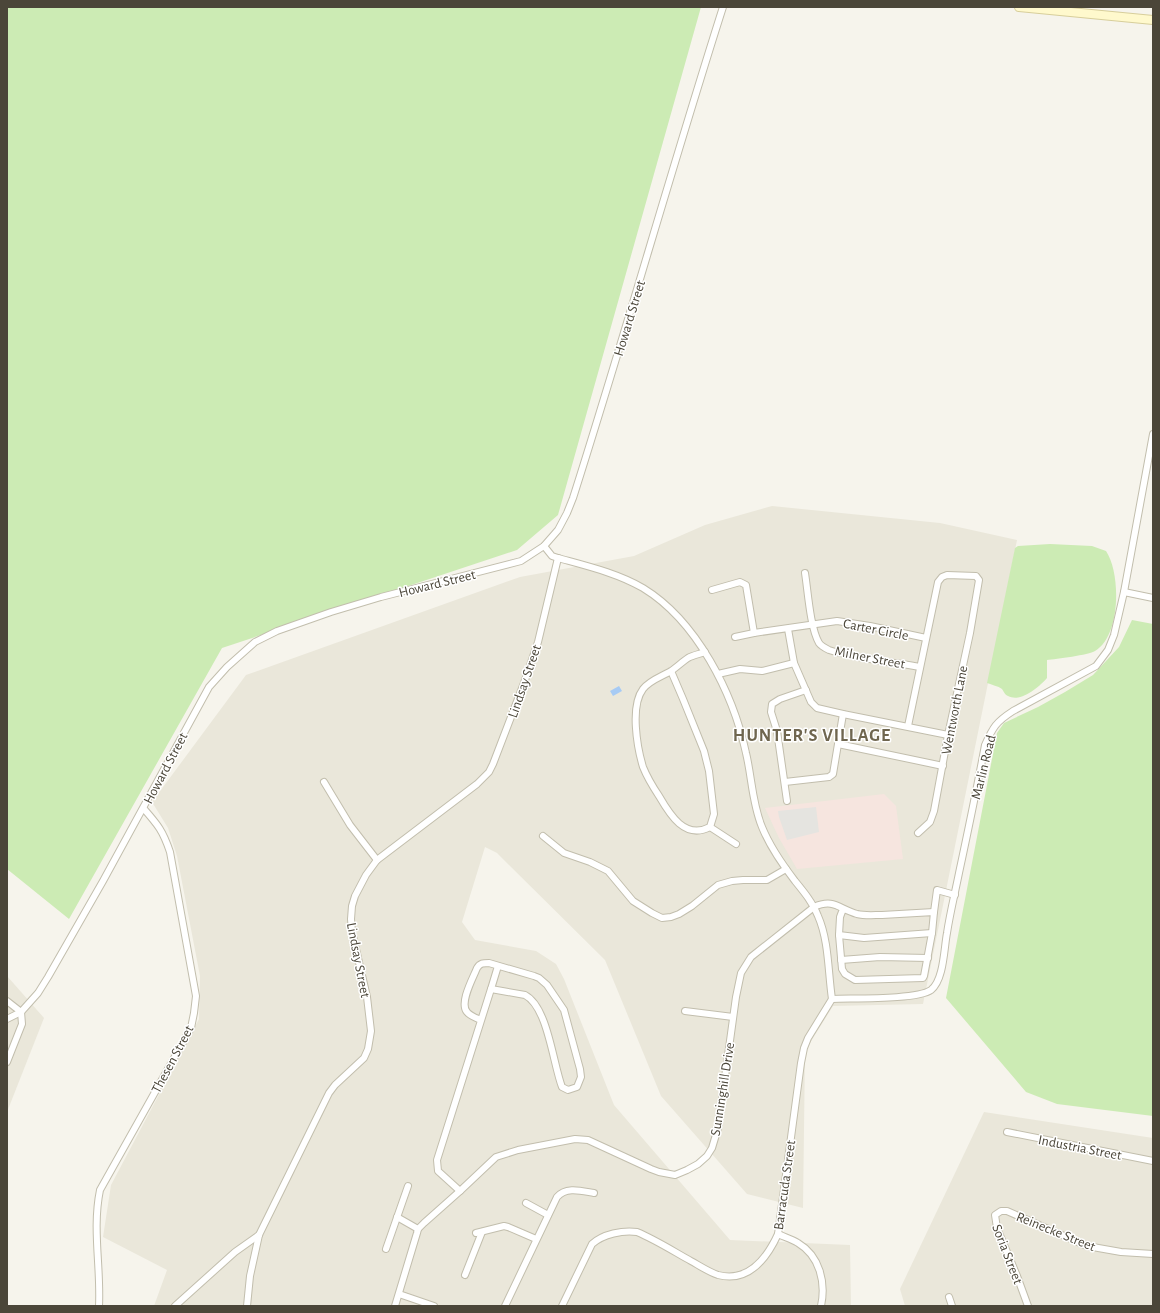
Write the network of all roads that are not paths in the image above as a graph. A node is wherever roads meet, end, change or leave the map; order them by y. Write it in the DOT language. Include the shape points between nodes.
graph roads {
  1 [pos="723,7"];
  2 [pos="1019,7"];
  3 [pos="1072,10"];
  4 [pos="1153,20"];
  5 [pos="1153,434"];
  6 [pos="544,546"];
  7 [pos="558,558"];
  8 [pos="805,573"];
  9 [pos="947,575"];
  10 [pos="712,590"];
  11 [pos="1124,592"];
  12 [pos="1153,598"];
  13 [pos="813,624"];
  14 [pos="788,629"];
  15 [pos="754,632"];
  16 [pos="735,637"];
  17 [pos="926,638"];
  18 [pos="705,652"];
  19 [pos="794,663"];
  20 [pos="920,667"];
  21 [pos="671,671"];
  22 [pos="718,674"];
  23 [pos="806,690"];
  24 [pos="843,714"];
  25 [pos="908,726"];
  26 [pos="948,735"];
  27 [pos="838,744"];
  28 [pos="943,766"];
  29 [pos="324,782"];
  30 [pos="785,782"];
  31 [pos="787,802"];
  32 [pos="144,809"];
  33 [pos="710,827"];
  34 [pos="918,834"];
  35 [pos="544,836"];
  36 [pos="736,844"];
  37 [pos="377,860"];
  38 [pos="786,868"];
  39 [pos="955,894"];
  40 [pos="814,907"];
  41 [pos="843,909"];
  42 [pos="934,912"];
  43 [pos="932,933"];
  44 [pos="839,936"];
  45 [pos="928,958"];
  46 [pos="841,960"];
  47 [pos="498,966"];
  48 [pos="491,989"];
  49 [pos="832,999"];
  50 [pos="7,1001"];
  51 [pos="685,1011"];
  52 [pos="21,1012"];
  53 [pos="733,1017"];
  54 [pos="7,1019"];
  55 [pos="480,1020"];
  56 [pos="7,1062"];
  57 [pos="1007,1132"];
  58 [pos="1153,1161"];
  59 [pos="408,1186"];
  60 [pos="460,1191"];
  61 [pos="594,1193"];
  62 [pos="526,1203"];
  63 [pos="1007,1211"];
  64 [pos="548,1215"];
  65 [pos="397,1217"];
  66 [pos="418,1229"];
  67 [pos="778,1234"];
  68 [pos="258,1235"];
  69 [pos="536,1239"];
  70 [pos="386,1249"];
  71 [pos="1153,1254"];
  72 [pos="465,1275"];
  73 [pos="399,1294"];
  74 [pos="949,1297"];
  75 [pos="98,1306"];
  76 [pos="175,1306"];
  77 [pos="247,1306"];
  78 [pos="395,1306"];
  79 [pos="434,1306"];
  80 [pos="505,1306"];
  81 [pos="562,1306"];
  82 [pos="821,1306"];
  83 [pos="952,1306"];
  84 [pos="1028,1306"];
  1 -- 6 [label="street, Howard Street" via="572,498 563,522"];
  2 -- 3 [label="street"];
  3 -- 4 [label="street"];
  5 -- 11 [label="street, Marlin Road"];
  6 -- 7 [label="street" via="552,556"];
  6 -- 32 [label="street, Howard Street" via="512,564 374,599 288,627 255,642 209,687"];
  7 -- 18 [label="street" via="608,572 643,588 675,614"];
  7 -- 37 [label="street, Lindsay Street" via="538,642 511,720 489,772 478,784"];
  8 -- 13 [label="street, Milner Street"];
  9 -- 17 [label="street, Carter Circle" via="942,577 938,584"];
  9 -- 26 [label="street, Wentworth Lane" via="973,575 979,580"];
  10 -- 15 [label="street" via="740,582 746,585"];
  11 -- 12 [label="street"];
  11 -- 39 [label="street, Marlin Road" via="1112,640 1096,666 1013,711 992,729 986,746"];
  13 -- 14 [label="street, Carter Circle"];
  13 -- 17 [label="street, Carter Circle" via="842,621"];
  13 -- 20 [label="street, Milner Street" via="819,643 828,649"];
  14 -- 15 [label="street, Carter Circle"];
  14 -- 19 [label="street"];
  15 -- 16 [label="street, Carter Circle"];
  17 -- 20 [label="street, Carter Circle"];
  18 -- 21 [label="street" via="689,658"];
  18 -- 22 [label="street"];
  19 -- 22 [label="street" via="762,671 740,669"];
  19 -- 23 [label="street"];
  20 -- 25 [label="street, Carter Circle"];
  21 -- 33 [label="street" via="704,751 709,771 714,814"];
  21 -- 33 [label="street" via="648,684 639,696 636,710 640,755 648,779 675,821 692,830"];
  22 -- 38 [label="street" via="739,727 757,815 768,841"];
  23 -- 24 [label="street" via="817,708"];
  23 -- 30 [label="street" via="780,699 771,707"];
  24 -- 25 [label="street"];
  24 -- 27 [label="street"];
  25 -- 26 [label="street"];
  26 -- 28 [label="street, Wentworth Lane"];
  27 -- 28 [label="street"];
  27 -- 30 [label="street" via="834,772 831,776"];
  28 -- 34 [label="street, Wentworth Lane" via="932,818"];
  29 -- 37 [label="street" via="350,825"];
  30 -- 31 [label="street"];
  32 -- 52 [label="street, Howard Street" via="52,971 38,993"];
  32 -- 75 [label="street, Thesen Street" via="158,824 170,852 193,976 195,1008 191,1028 100,1190 96,1225"];
  33 -- 36 [label="street"];
  35 -- 38 [label="street" via="564,853 608,871 633,901 662,918 671,918 679,914 718,885 732,881 767,880"];
  37 -- 68 [label="street, Lindsay Street" via="355,896 351,919 367,997 371,1031 368,1049 364,1058 330,1093"];
  38 -- 40 [label="street"];
  39 -- 42 [label="street" via="936,890"];
  39 -- 49 [label="street, Marlin Road" via="939,979 930,990 920,995"];
  40 -- 41 [label="street" via="830,903"];
  40 -- 49 [label="street" via="826,943"];
  40 -- 53 [label="street, Sunninghill Drive" via="751,957 745,965 738,982"];
  41 -- 42 [label="street" via="862,915"];
  41 -- 44 [label="street"];
  42 -- 43 [label="street"];
  43 -- 44 [label="street" via="864,938"];
  43 -- 45 [label="street"];
  44 -- 46 [label="street"];
  45 -- 46 [label="street" via="880,957"];
  45 -- 46 [label="street" via="924,976 920,979 855,980 845,974"];
  47 -- 48 [label="street"];
  47 -- 48 [label="street" via="539,978 561,1004 580,1068 581,1077 576,1087 568,1090 562,1087 540,1012 533,1001 525,995"];
  47 -- 55 [label="street" via="485,963 479,965 466,994 466,1012"];
  48 -- 55 [label="street"];
  49 -- 67 [label="street, Barracuda Street" via="804,1048"];
  50 -- 52 [label="street"];
  51 -- 53 [label="street"];
  52 -- 54 [label="street"];
  52 -- 56 [label="street" via="22,1024"];
  53 -- 60 [label="street, Sunninghill Drive" via="716,1134 712,1148 698,1164 674,1175 667,1174 588,1140 574,1139 496,1157"];
  55 -- 60 [label="street" via="437,1163 438,1171"];
  57 -- 58 [label="street, Industria Street"];
  59 -- 65 [label="street"];
  60 -- 66 [label="street, Sunninghill Drive"];
  61 -- 64 [label="street" via="566,1190 560,1192"];
  62 -- 64 [label="street"];
  63 -- 71 [label="street, Reinecke Street" via="1087,1246"];
  63 -- 84 [label="street, Soria Street" via="997,1213 994,1219"];
  64 -- 69 [label="street"];
  65 -- 66 [label="street"];
  65 -- 70 [label="street"];
  66 -- 73 [label="street"];
  67 -- 81 [label="street, Barracuda Street" via="771,1249 759,1264 740,1276 728,1277 712,1272 637,1232 622,1232 601,1238 589,1249"];
  67 -- 82 [label="street" via="798,1243 819,1266 823,1287"];
  68 -- 76 [label="street" via="235,1252"];
  68 -- 77 [label="street, Lindsay Street"];
  69 -- 72 [label="street" via="504,1226 479,1232"];
  69 -- 80 [label="street"];
  73 -- 78 [label="street"];
  73 -- 79 [label="street"];
  74 -- 83 [label="street"];
}
